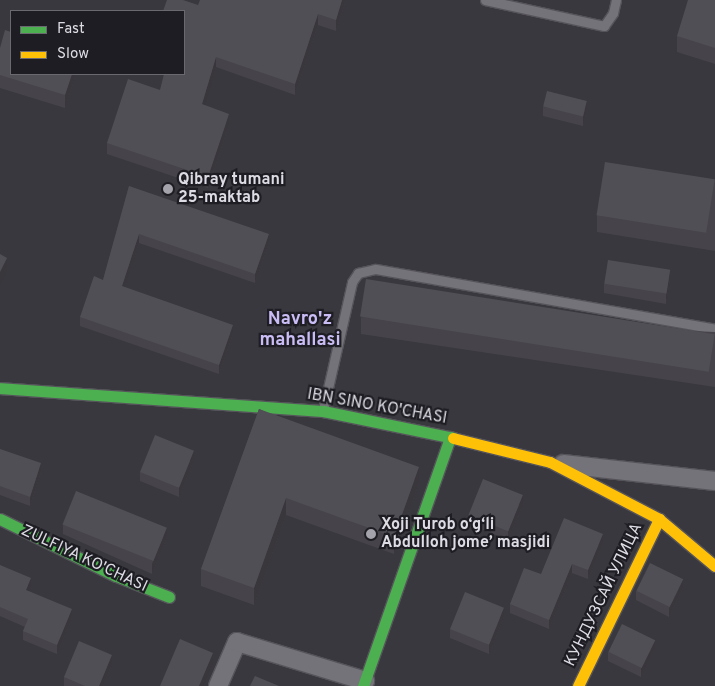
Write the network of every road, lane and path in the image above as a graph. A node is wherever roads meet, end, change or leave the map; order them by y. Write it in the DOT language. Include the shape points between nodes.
graph roads {
  1 [pos="485,0"];
  2 [pos="616,0"];
  3 [pos="715,329"];
  4 [pos="0,388"];
  5 [pos="323,411"];
  6 [pos="450,436"];
  7 [pos="550,462"];
  8 [pos="715,481"];
  9 [pos="0,519"];
  10 [pos="659,519"];
  11 [pos="715,566"];
  12 [pos="170,597"];
  13 [pos="364,684"];
  14 [pos="218,686"];
  15 [pos="578,686"];
  1 -- 2 [label="lane" via="604,26 613,13"];
  3 -- 5 [label="lane" via="376,269 358,273 352,282"];
  4 -- 5 [label="street, IBN SINO KO'CHASI"];
  5 -- 6 [label="street, IBN SINO KO'CHASI"];
  6 -- 7 [label="street, IBN SINO KO'CHASI"];
  6 -- 13 [label="street"];
  7 -- 8 [label="street"];
  7 -- 10 [label="street, IBN SINO KO'CHASI"];
  9 -- 12 [label="street, ZULFIYA KO'CHASI" via="116,576"];
  10 -- 11 [label="street, IBN SINO KO'CHASI"];
  10 -- 15 [label="street, КУНДУЗСАЙ УЛИЦА"];
  13 -- 14 [label="street" via="236,642"];
}
